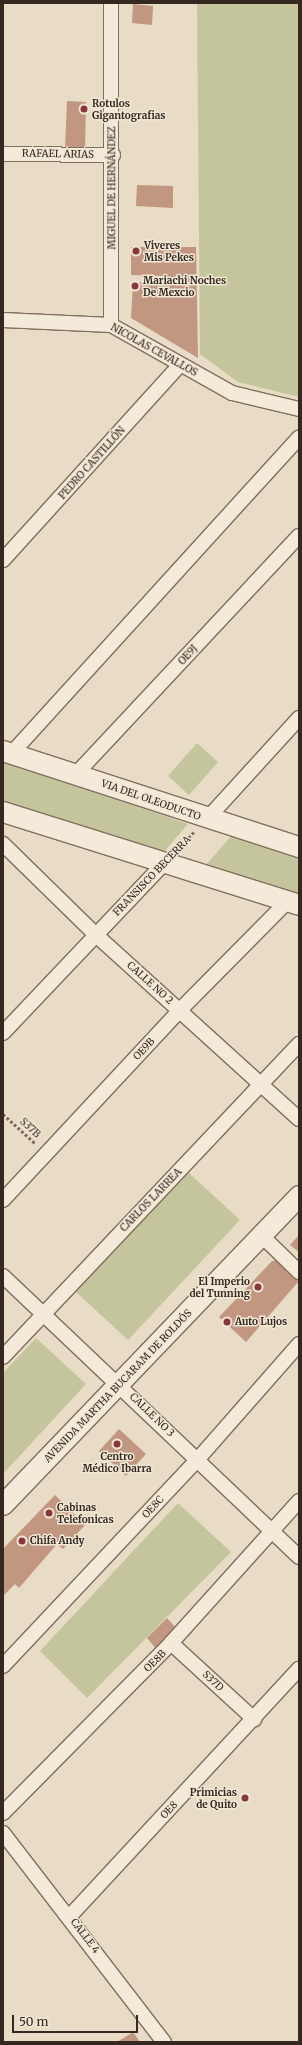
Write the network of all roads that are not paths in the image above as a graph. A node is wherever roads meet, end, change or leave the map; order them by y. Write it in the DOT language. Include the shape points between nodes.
graph roads {
  1 [pos="111,3"];
  2 [pos="3,154"];
  3 [pos="113,155"];
  4 [pos="3,320"];
  5 [pos="111,325"];
  6 [pos="180,365"];
  7 [pos="299,410"];
  8 [pos="299,438"];
  9 [pos="299,536"];
  10 [pos="3,560"];
  11 [pos="299,718"];
  12 [pos="7,752"];
  13 [pos="76,774"];
  14 [pos="3,812"];
  15 [pos="207,819"];
  16 [pos="3,844"];
  17 [pos="299,847"];
  18 [pos="165,862"];
  19 [pos="294,903"];
  20 [pos="96,935"];
  21 [pos="180,1010"];
  22 [pos="5,1026"];
  23 [pos="299,1044"];
  24 [pos="262,1085"];
  25 [pos="299,1119"];
  26 [pos="299,1196"];
  27 [pos="3,1200"];
  28 [pos="262,1236"];
  29 [pos="299,1272"];
  30 [pos="3,1276"];
  31 [pos="43,1315"];
  32 [pos="299,1344"];
  33 [pos="3,1357"];
  34 [pos="120,1385"];
  35 [pos="198,1459"];
  36 [pos="299,1501"];
  37 [pos="3,1506"];
  38 [pos="272,1532"];
  39 [pos="299,1557"];
  40 [pos="172,1643"];
  41 [pos="3,1666"];
  42 [pos="299,1669"];
  43 [pos="254,1719"];
  44 [pos="3,1813"];
  45 [pos="3,1833"];
  46 [pos="70,1916"];
  47 [pos="164,2042"];
  1 -- 3 [label="street, MIGUEL DE HERNÁNDEZ"];
  2 -- 3 [label="street, RAFAEL ARIAS"];
  3 -- 5 [label="street, MIGUEL DE HERNÁNDEZ"];
  4 -- 5 [label="street, NICOLAS CEVALLOS"];
  5 -- 6 [label="street, NICOLAS CEVALLOS"];
  6 -- 7 [label="street, NICOLAS CEVALLOS" via="232,393"];
  6 -- 10 [label="street, PEDRO CASTILLÓN"];
  8 -- 12 [label="street"];
  9 -- 13 [label="street, OE9J"];
  11 -- 15 [label="street"];
  12 -- 13 [label="street, VIA DEL OLEODUCTO"];
  13 -- 15 [label="street, VIA DEL OLEODUCTO"];
  14 -- 18 [label="street"];
  15 -- 17 [label="street, VIA DEL OLEODUCTO"];
  16 -- 20 [label="street, CALLE NO 2"];
  18 -- 19 [label="street"];
  18 -- 20 [label="street, FRANSISCO BECERRA"];
  19 -- 21 [label="street, OE9B"];
  20 -- 21 [label="street, CALLE NO 2"];
  20 -- 22 [label="street, FRANSISCO BECERRA"];
  21 -- 24 [label="street, CALLE NO 2"];
  21 -- 27 [label="street, OE9B"];
  23 -- 24 [label="street, CARLOS LARREA"];
  24 -- 25 [label="street, CALLE NO 2"];
  24 -- 31 [label="street, CARLOS LARREA"];
  26 -- 28 [label="street, AVENIDA MARTHA BUCARAM DE ROLDÓS"];
  28 -- 29 [label="street"];
  28 -- 34 [label="street, AVENIDA MARTHA BUCARAM DE ROLDÓS"];
  30 -- 31 [label="street, CALLE NO 3"];
  31 -- 33 [label="street, CARLOS LARREA"];
  31 -- 34 [label="street, CALLE NO 3"];
  32 -- 35 [label="street, OE8C"];
  34 -- 35 [label="street, CALLE NO 3"];
  34 -- 37 [label="street, AVENIDA MARTHA BUCARAM DE ROLDÓS"];
  35 -- 38 [label="street, CALLE NO 3"];
  35 -- 41 [label="street, OE8C"];
  36 -- 38 [label="street, OE8B"];
  38 -- 39 [label="street, CALLE NO 3"];
  38 -- 40 [label="street, OE8B"];
  40 -- 43 [label="street, S37D"];
  40 -- 44 [label="street, OE8B"];
  42 -- 43 [label="street, OE8"];
  43 -- 46 [label="street, OE8"];
  45 -- 46 [label="street, CALLE 4"];
  46 -- 47 [label="street, CALLE 4"];
}
